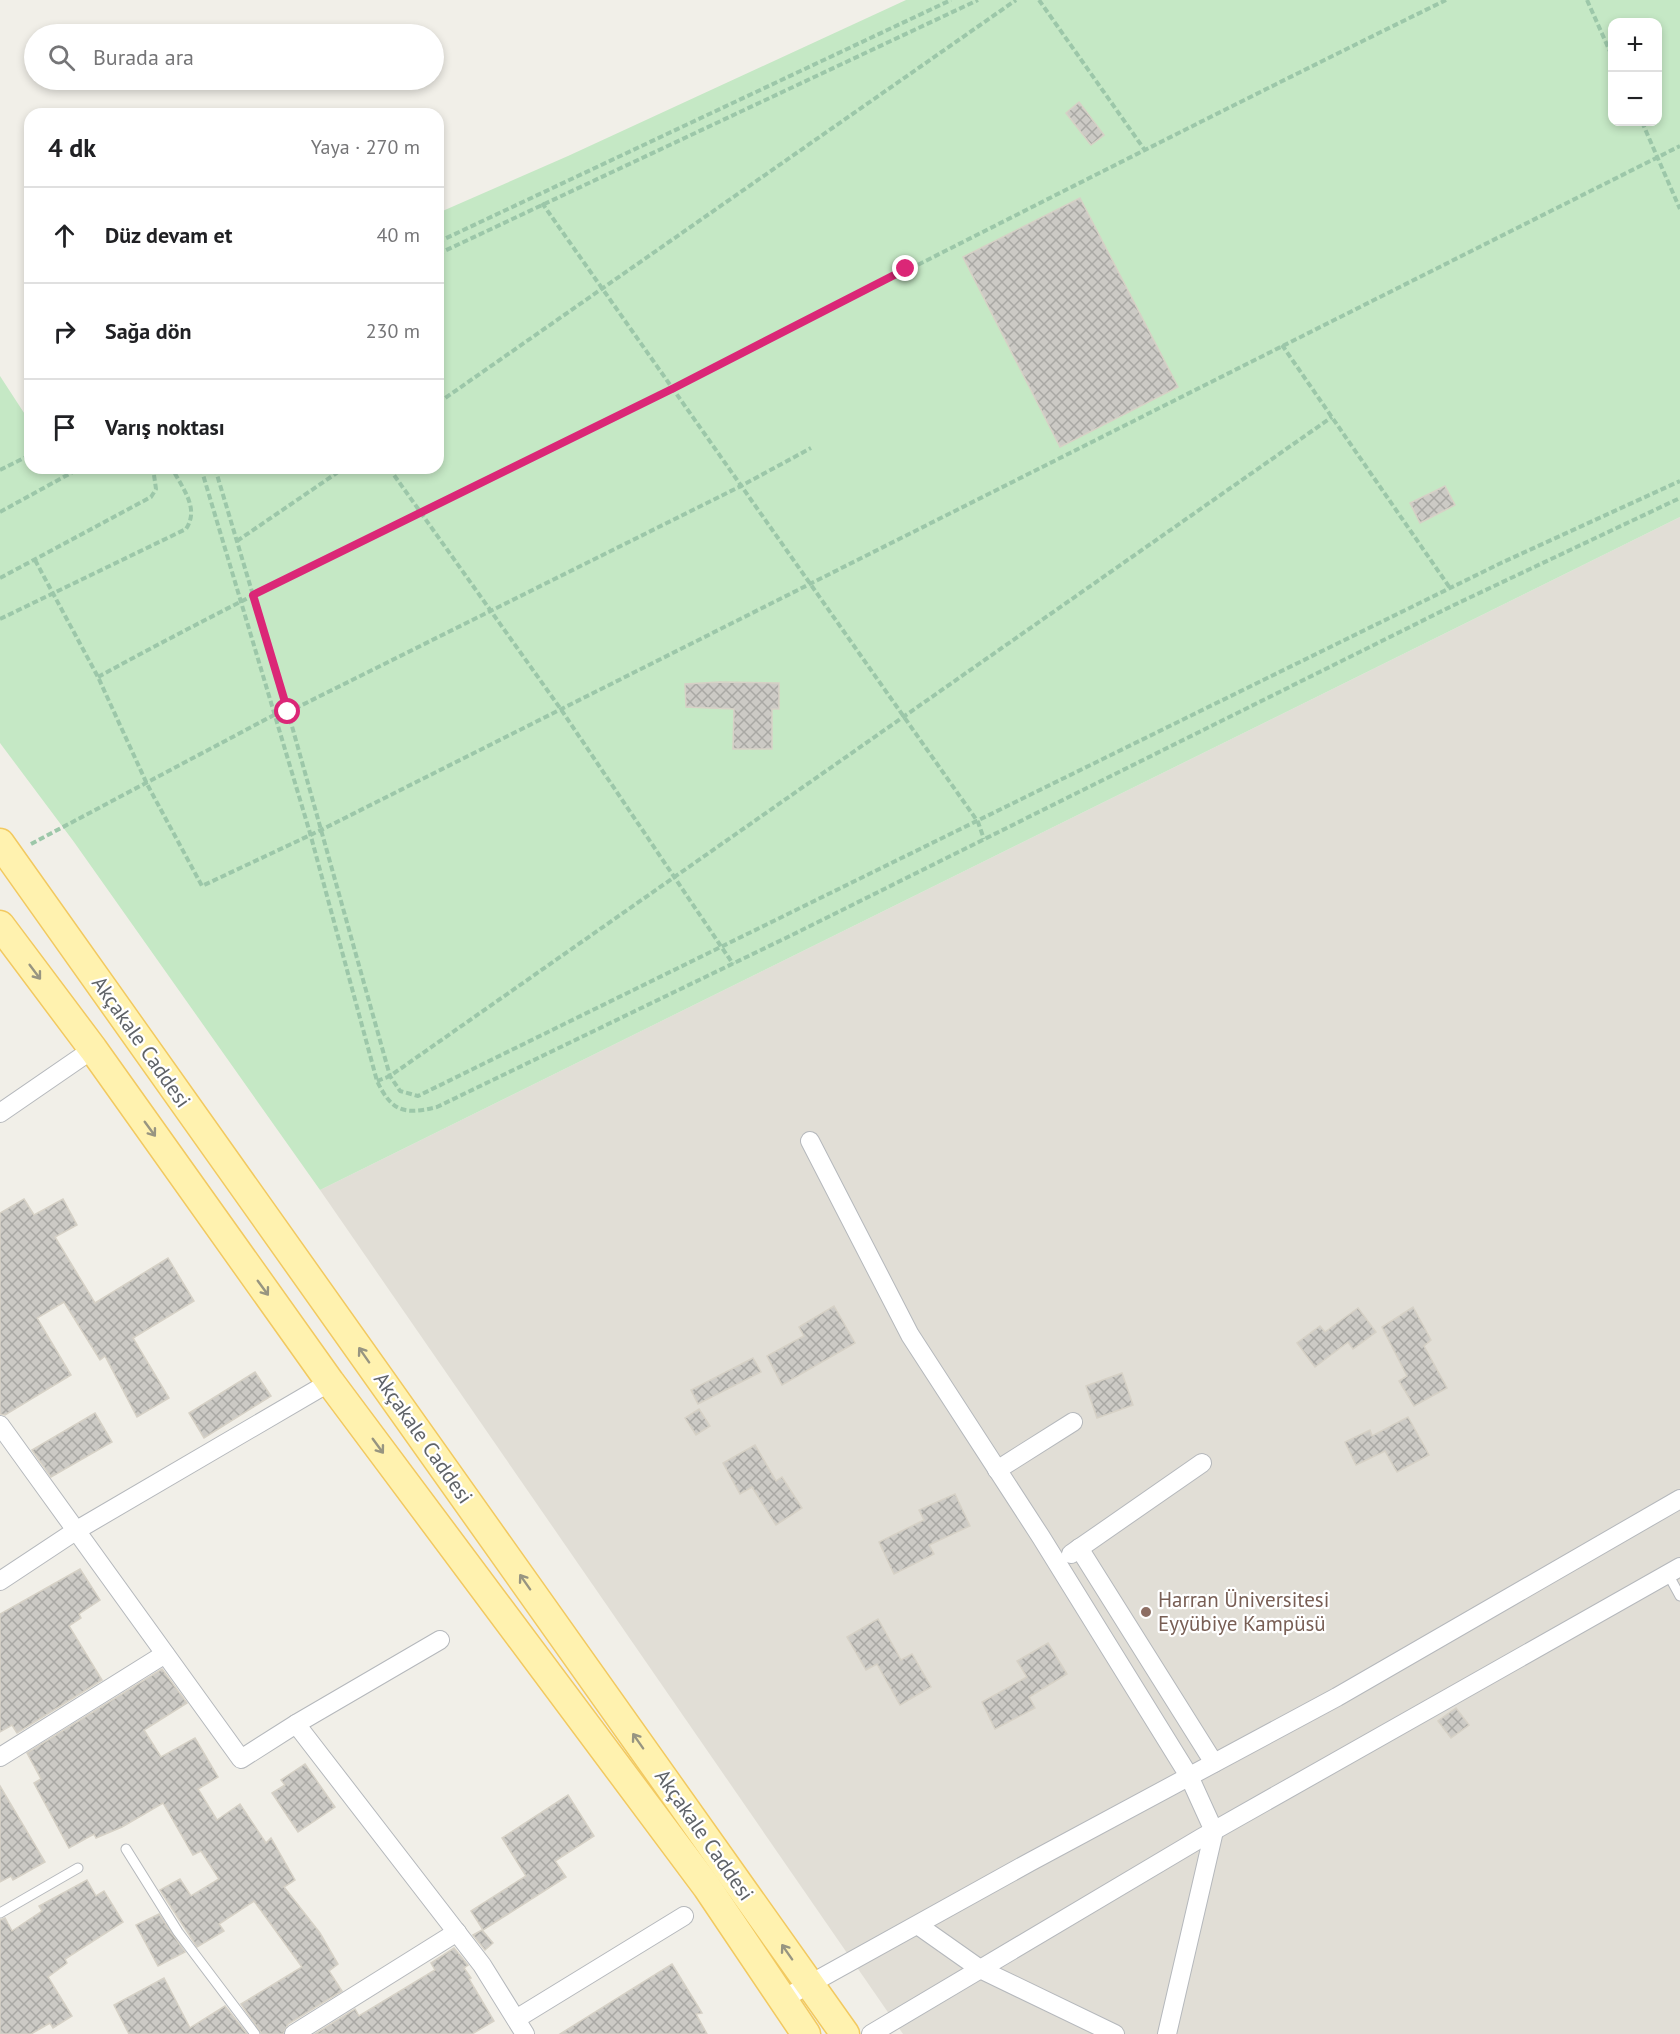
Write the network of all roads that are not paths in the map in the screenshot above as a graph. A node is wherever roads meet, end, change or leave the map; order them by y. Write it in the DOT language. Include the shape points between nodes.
graph roads {
  1 [pos="5,849"];
  2 [pos="0,925"];
  3 [pos="93,1049"];
  4 [pos="0,1113"];
  5 [pos="810,1141"];
  6 [pos="330,1382"];
  7 [pos="1073,1422"];
  8 [pos="0,1425"];
  9 [pos="1202,1463"];
  10 [pos="997,1470"];
  11 [pos="1680,1499"];
  12 [pos="77,1530"];
  13 [pos="1079,1548"];
  14 [pos="1057,1563"];
  15 [pos="1674,1570"];
  16 [pos="0,1581"];
  17 [pos="1680,1596"];
  18 [pos="440,1640"];
  19 [pos="165,1654"];
  20 [pos="296,1724"];
  21 [pos="0,1757"];
  22 [pos="1214,1763"];
  23 [pos="1189,1776"];
  24 [pos="1214,1831"];
  25 [pos="126,1849"];
  26 [pos="78,1868"];
  27 [pos="0,1913"];
  28 [pos="684,1916"];
  29 [pos="919,1926"];
  30 [pos="457,1932"];
  31 [pos="980,1969"];
  32 [pos="809,1983"];
  33 [pos="783,1999"];
  34 [pos="521,2026"];
  35 [pos="255,2034"];
  36 [pos="294,2034"];
  37 [pos="806,2034"];
  38 [pos="845,2034"];
  39 [pos="871,2034"];
  40 [pos="1115,2034"];
  41 [pos="1167,2034"];
  32 -- 1 [label="main road, Akçakale Caddesi, one-way"];
  2 -- 3 [label="main road, Akçakale Caddesi, one-way"];
  3 -- 4 [label="street"];
  3 -- 6 [label="main road, Akçakale Caddesi, one-way"];
  5 -- 10 [label="street" via="910,1335"];
  6 -- 12 [label="street"];
  6 -- 33 [label="main road, Akçakale Caddesi, one-way" via="707,1887"];
  7 -- 10 [label="street"];
  8 -- 12 [label="street"];
  9 -- 13 [label="street"];
  10 -- 14 [label="street"];
  11 -- 22 [label="street" via="1337,1697"];
  12 -- 16 [label="street"];
  12 -- 19 [label="street"];
  13 -- 14 [label="street"];
  13 -- 22 [label="street"];
  14 -- 23 [label="street"];
  15 -- 17 [label="lane"];
  15 -- 24 [label="street"];
  18 -- 20 [label="street"];
  19 -- 20 [label="street" via="241,1759"];
  19 -- 21 [label="street"];
  20 -- 30 [label="street"];
  22 -- 23 [label="street"];
  23 -- 24 [label="street"];
  23 -- 29 [label="street"];
  24 -- 31 [label="street"];
  24 -- 41 [label="street"];
  25 -- 35 [label="lane" via="178,1932"];
  26 -- 27 [label="lane"];
  28 -- 34 [label="street"];
  29 -- 31 [label="street"];
  29 -- 32 [label="street"];
  30 -- 34 [label="street"];
  30 -- 36 [label="street"];
  31 -- 39 [label="street"];
  31 -- 40 [label="street"];
  32 -- 33 [label="street"];
  32 -- 38 [label="main road, Akçakale Caddesi"];
  33 -- 37 [label="main road, Akçakale Caddesi"];
}
